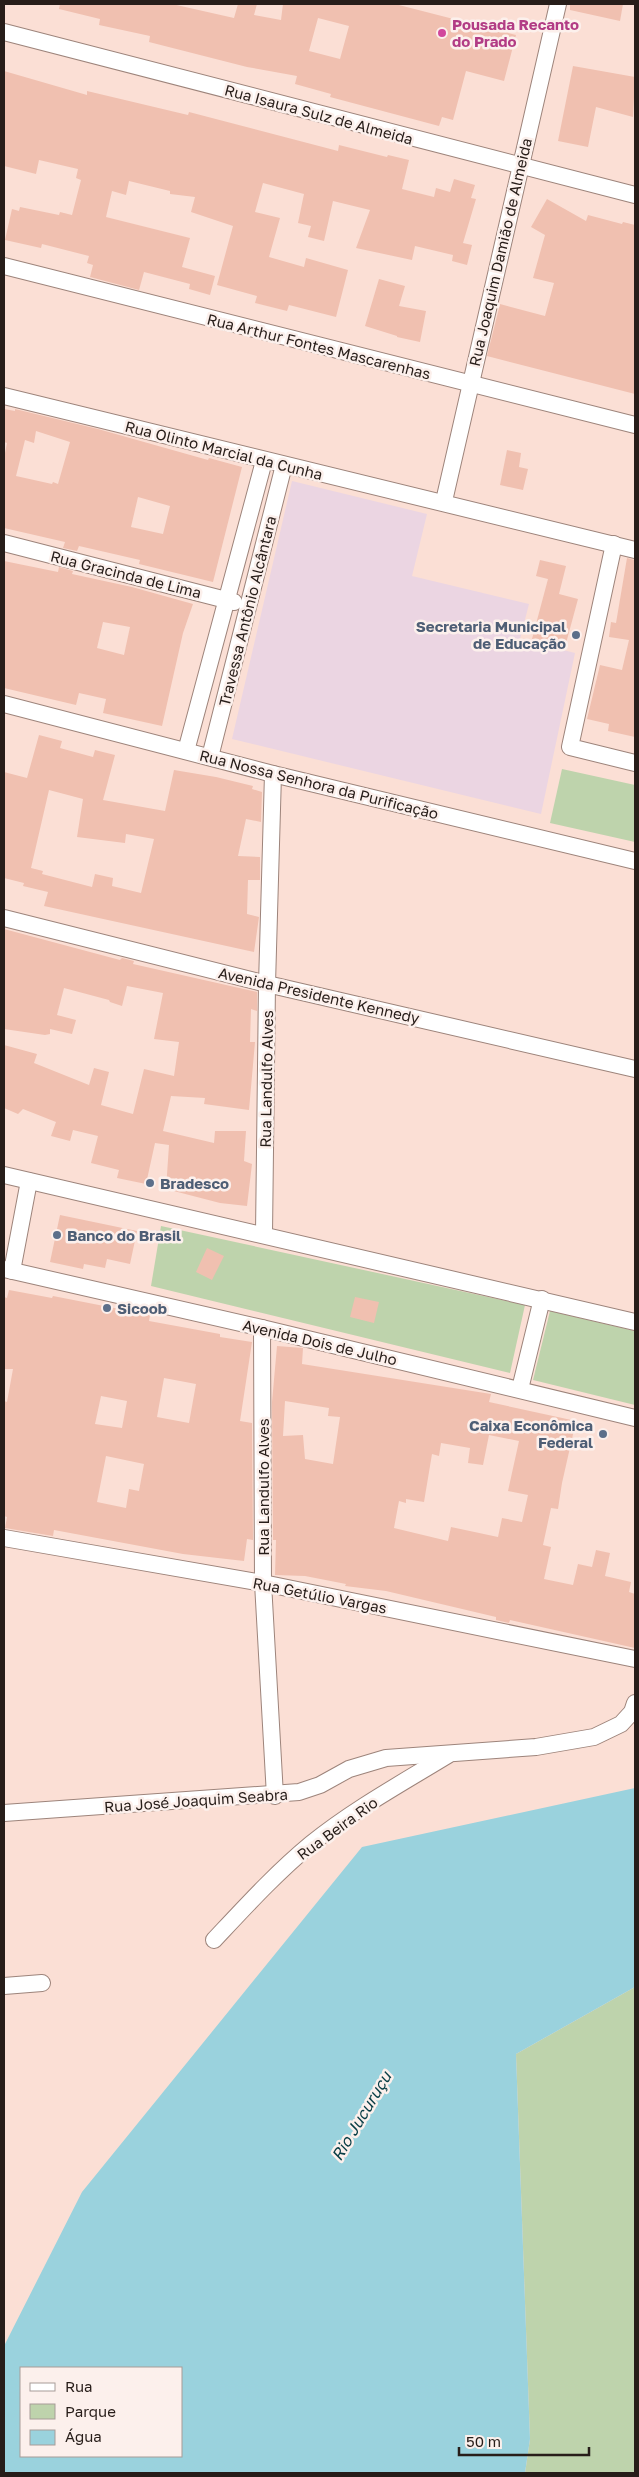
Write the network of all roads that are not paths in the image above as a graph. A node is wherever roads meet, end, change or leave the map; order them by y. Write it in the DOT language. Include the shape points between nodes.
graph roads {
  1 [pos="558,4"];
  2 [pos="4,32"];
  3 [pos="520,166"];
  4 [pos="635,195"];
  5 [pos="4,266"];
  6 [pos="469,384"];
  7 [pos="4,396"];
  8 [pos="635,425"];
  9 [pos="264,461"];
  10 [pos="284,465"];
  11 [pos="444,501"];
  12 [pos="4,543"];
  13 [pos="614,544"];
  14 [pos="635,550"];
  15 [pos="226,600"];
  16 [pos="248,606"];
  17 [pos="4,704"];
  18 [pos="186,751"];
  19 [pos="210,757"];
  20 [pos="635,763"];
  21 [pos="273,774"];
  22 [pos="635,860"];
  23 [pos="4,918"];
  24 [pos="267,984"];
  25 [pos="635,1069"];
  26 [pos="4,1174"];
  27 [pos="30,1181"];
  28 [pos="264,1234"];
  29 [pos="8,1270"];
  30 [pos="542,1299"];
  31 [pos="635,1322"];
  32 [pos="262,1328"];
  33 [pos="520,1389"];
  34 [pos="635,1418"];
  35 [pos="4,1538"];
  36 [pos="264,1583"];
  37 [pos="635,1658"];
  38 [pos="635,1703"];
  39 [pos="451,1753"];
  40 [pos="275,1796"];
  41 [pos="4,1813"];
  42 [pos="214,1940"];
  43 [pos="42,1983"];
  44 [pos="4,1986"];
  1 -- 3 [label="street, Rua Joaquim Damião de Almeida"];
  2 -- 3 [label="street, Rua Isaura Sulz de Almeida"];
  3 -- 4 [label="street, Rua Isaura Sulz de Almeida"];
  3 -- 6 [label="street, Rua Joaquim Damião de Almeida"];
  5 -- 6 [label="street, Rua Arthur Fontes Mascarenhas"];
  6 -- 8 [label="street, Rua Arthur Fontes Mascarenhas"];
  6 -- 11 [label="street, Rua Joaquim Damião de Almeida"];
  7 -- 9 [label="street, Rua Olinto Marcial da Cunha"];
  9 -- 10 [label="street, Rua Olinto Marcial da Cunha"];
  9 -- 15 [label="street, Travessa Antônio Alcântara"];
  10 -- 11 [label="street, Rua Olinto Marcial da Cunha"];
  10 -- 16 [label="street, Travessa Antônio Alcântara"];
  11 -- 13 [label="street, Rua Olinto Marcial da Cunha"];
  12 -- 15 [label="street, Rua Gracinda de Lima"];
  13 -- 14 [label="street, Rua Olinto Marcial da Cunha"];
  13 -- 20 [label="street" via="570,747"];
  15 -- 16 [label="street, Rua Gracinda de Lima"];
  15 -- 18 [label="street, Travessa Antônio Alcântara"];
  16 -- 19 [label="street, Travessa Antônio Alcântara"];
  17 -- 18 [label="street, Rua Nossa Senhora da Purificação"];
  18 -- 19 [label="street, Rua Nossa Senhora da Purificação"];
  19 -- 21 [label="street, Rua Nossa Senhora da Purificação"];
  21 -- 22 [label="street, Rua Nossa Senhora da Purificação"];
  21 -- 24 [label="street, Rua Landulfo Alves"];
  23 -- 24 [label="street, Avenida Presidente Kennedy"];
  24 -- 25 [label="street, Avenida Presidente Kennedy"];
  24 -- 28 [label="street, Rua Landulfo Alves"];
  26 -- 27 [label="street"];
  27 -- 28 [label="street"];
  27 -- 29 [label="street"];
  28 -- 30 [label="street"];
  29 -- 32 [label="street, Avenida Dois de Julho"];
  30 -- 31 [label="street"];
  30 -- 33 [label="street"];
  32 -- 33 [label="street, Avenida Dois de Julho"];
  32 -- 36 [label="street, Rua Landulfo Alves"];
  33 -- 34 [label="street, Avenida Dois de Julho"];
  35 -- 36 [label="street, Rua Getúlio Vargas"];
  36 -- 37 [label="street, Rua Getúlio Vargas"];
  36 -- 40 [label="street, Rua Landulfo Alves"];
  38 -- 39 [label="street, Rua José Joaquim Seabra" via="621,1724 594,1737 536,1747"];
  39 -- 40 [label="street, Rua José Joaquim Seabra" via="386,1758 349,1769 320,1786"];
  39 -- 42 [label="street, Rua Beira Rio" via="311,1844 265,1886"];
  40 -- 41 [label="street, Rua José Joaquim Seabra"];
  43 -- 44 [label="street"];
}
